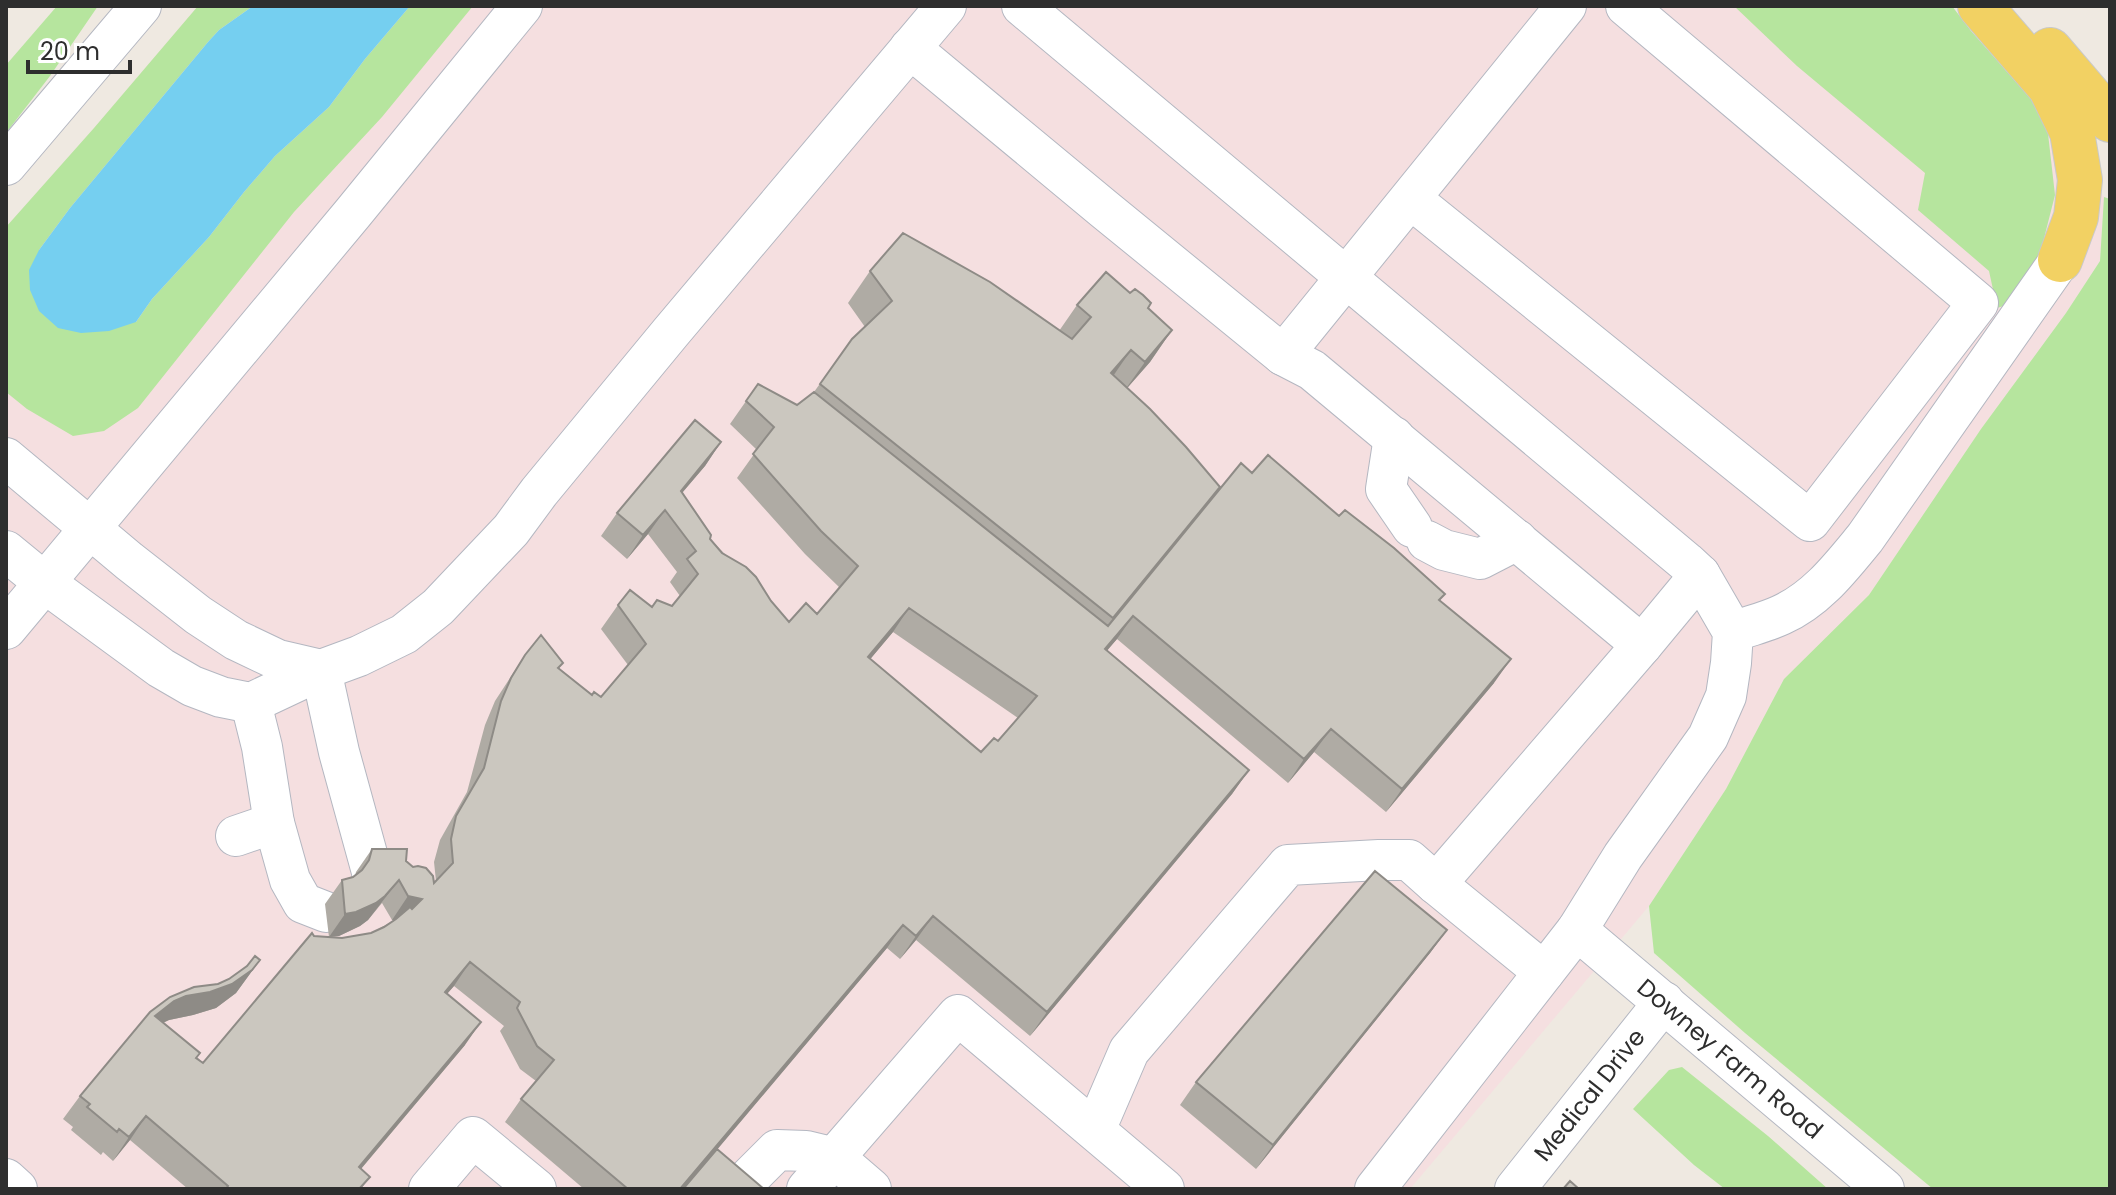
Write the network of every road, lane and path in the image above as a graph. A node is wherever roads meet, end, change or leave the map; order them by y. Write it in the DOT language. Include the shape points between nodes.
graph roads {
  1 [pos="123,6"];
  2 [pos="141,6"];
  3 [pos="522,6"];
  4 [pos="946,6"];
  5 [pos="1022,6"];
  6 [pos="1566,6"];
  7 [pos="1626,6"];
  8 [pos="1980,6"];
  9 [pos="2012,6"];
  10 [pos="910,48"];
  11 [pos="56,108"];
  12 [pos="2110,120"];
  13 [pos="6,165"];
  14 [pos="1411,199"];
  15 [pos="2060,260"];
  16 [pos="1347,278"];
  17 [pos="1283,355"];
  18 [pos="1394,437"];
  19 [pos="6,458"];
  20 [pos="91,529"];
  21 [pos="1517,540"];
  22 [pos="6,551"];
  23 [pos="1700,575"];
  24 [pos="45,583"];
  25 [pos="6,629"];
  26 [pos="1733,632"];
  27 [pos="1642,645"];
  28 [pos="321,670"];
  29 [pos="251,703"];
  30 [pos="274,823"];
  31 [pos="236,836"];
  32 [pos="372,872"];
  33 [pos="1436,884"];
  34 [pos="326,912"];
  35 [pos="1577,930"];
  36 [pos="1544,972"];
  37 [pos="1664,1002"];
  38 [pos="1095,1130"];
  39 [pos="835,1158"];
  40 [pos="6,1179"];
  41 [pos="744,1183"];
  42 [pos="17,1189"];
  43 [pos="429,1189"];
  44 [pos="536,1189"];
  45 [pos="807,1189"];
  46 [pos="871,1189"];
  47 [pos="1164,1189"];
  48 [pos="1375,1189"];
  49 [pos="1515,1189"];
  50 [pos="1884,1189"];
  1 -- 11 [label="street"];
  2 -- 11 [label="street"];
  3 -- 20 [label="street"];
  4 -- 10 [label="street"];
  5 -- 16 [label="street"];
  6 -- 14 [label="street"];
  7 -- 14 [label="street" via="1978,303 1810,521"];
  8 -- 15 [label="main road" via="2050,87 2072,132 2080,180 2076,217"];
  9 -- 12 [label="main road"];
  10 -- 17 [label="street"];
  10 -- 28 [label="street" via="511,530 463,581 404,634"];
  11 -- 13 [label="street"];
  14 -- 16 [label="street"];
  15 -- 26 [label="street" via="1840,569 1816,593 1782,614"];
  16 -- 17 [label="street"];
  16 -- 23 [label="street"];
  17 -- 18 [label="street" via="1312,370"];
  18 -- 21 [label="street"];
  18 -- 21 [label="street" via="1386,489 1420,534 1444,550 1480,559"];
  19 -- 20 [label="street"];
  20 -- 24 [label="street"];
  20 -- 28 [label="street" via="236,640 278,660"];
  21 -- 27 [label="street"];
  22 -- 24 [label="street"];
  23 -- 26 [label="street"];
  23 -- 27 [label="street"];
  24 -- 25 [label="street"];
  24 -- 29 [label="street" via="161,668 221,697"];
  26 -- 35 [label="street" via="1726,696 1708,737"];
  27 -- 33 [label="street"];
  28 -- 29 [label="street"];
  28 -- 32 [label="street"];
  29 -- 30 [label="street"];
  30 -- 31 [label="street"];
  30 -- 34 [label="street" via="290,880 303,903"];
  33 -- 36 [label="street"];
  33 -- 38 [label="street" via="1409,860 1288,865 1129,1051"];
  35 -- 36 [label="street"];
  35 -- 37 [label="street, Downey Farm Road"];
  36 -- 48 [label="street"];
  37 -- 49 [label="street, Medical Drive"];
  37 -- 50 [label="street, Downey Farm Road"];
  38 -- 39 [label="street" via="958,1015"];
  38 -- 47 [label="street"];
  39 -- 41 [label="street" via="777,1150"];
  39 -- 45 [label="street"];
  39 -- 46 [label="street"];
  40 -- 42 [label="street"];
  43 -- 44 [label="street" via="473,1137"];
}
